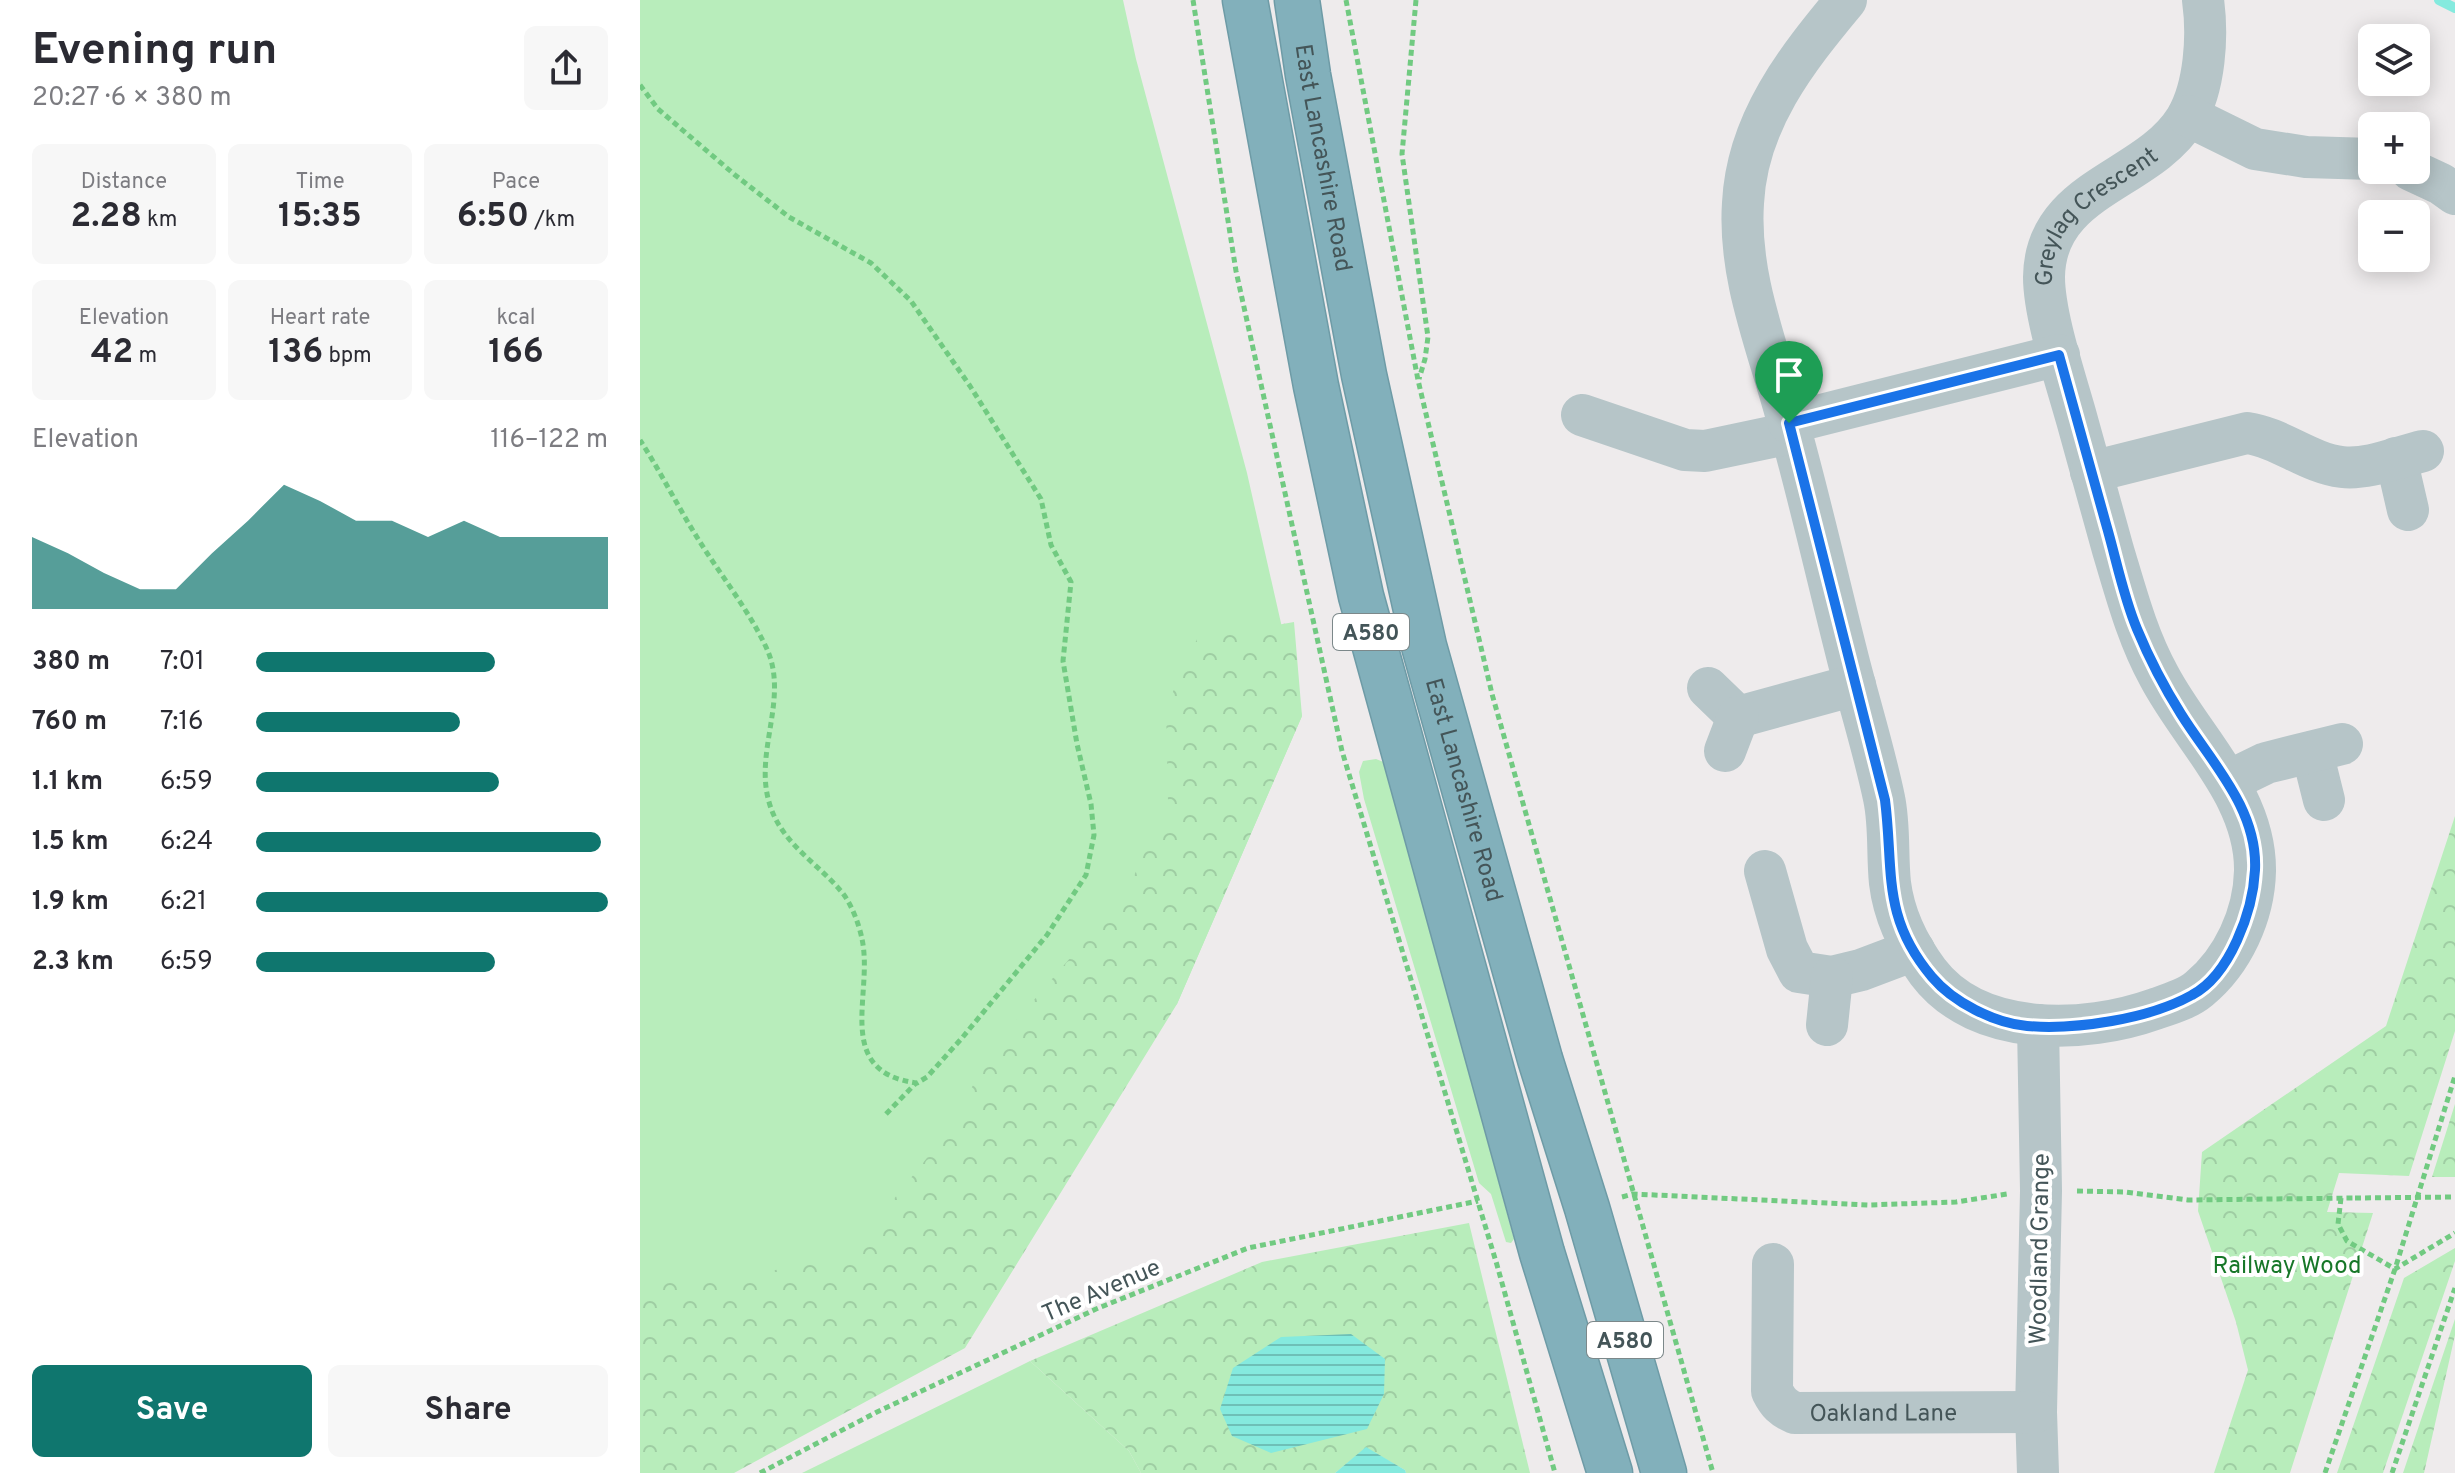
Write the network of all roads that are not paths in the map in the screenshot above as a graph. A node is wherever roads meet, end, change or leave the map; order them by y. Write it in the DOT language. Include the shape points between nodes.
graph roads {
  1 [pos="1245,0"];
  2 [pos="1297,0"];
  3 [pos="1846,0"];
  4 [pos="2203,0"];
  5 [pos="2188,116"];
  6 [pos="2358,158"];
  7 [pos="2430,179"];
  8 [pos="2455,194"];
  9 [pos="2059,355"];
  10 [pos="1582,415"];
  11 [pos="1790,428"];
  12 [pos="2091,472"];
  13 [pos="2408,510"];
  14 [pos="1855,685"];
  15 [pos="1708,688"];
  16 [pos="2229,781"];
  17 [pos="2324,800"];
  18 [pos="1765,871"];
  19 [pos="1914,950"];
  20 [pos="1815,974"];
  21 [pos="1827,1025"];
  22 [pos="2038,1025"];
  23 [pos="1773,1264"];
  24 [pos="2037,1443"];
  25 [pos="1610,1473"];
  26 [pos="1664,1473"];
  1 -- 25 [label="highway, East Lancashire Road / A580" via="1316,386 1361,596 1542,1253"];
  2 -- 26 [label="highway, East Lancashire Road / A580" via="1364,375 1424,646"];
  3 -- 11 [label="street, Greylag Crescent" via="1785,78 1762,119 1743,198 1746,273"];
  4 -- 5 [label="street, Greylag Crescent" via="2206,32"];
  5 -- 6 [label="street" via="2255,149"];
  5 -- 9 [label="street, Greylag Crescent" via="2145,159 2082,199 2055,234 2044,275"];
  7 -- 8 [label="street"];
  9 -- 11 [label="street"];
  9 -- 12 [label="street, Greylag Crescent"];
  10 -- 11 [label="street" via="1623,444 1685,450 1705,451"];
  11 -- 14 [label="street, Greylag Crescent"];
  12 -- 13 [label="street" via="2247,433 2341,467 2409,454"];
  12 -- 16 [label="street, Greylag Crescent" via="2135,626 2183,717"];
  14 -- 15 [label="street" via="1731,734"];
  14 -- 19 [label="street, Greylag Crescent" via="1885,800 1893,904"];
  16 -- 17 [label="street" via="2266,763 2327,748"];
  16 -- 22 [label="street, Greylag Crescent" via="2249,828 2256,867 2251,905 2220,969 2194,995 2121,1021"];
  18 -- 20 [label="street" via="1787,949"];
  19 -- 20 [label="street" via="1861,970"];
  19 -- 22 [label="street, Greylag Crescent" via="1933,979 1966,1005 2025,1026"];
  20 -- 21 [label="street"];
  22 -- 24 [label="street, Woodland Grange"];
  23 -- 24 [label="street, Oakland Lane" via="1772,1391 1777,1403 1795,1413"];
}
